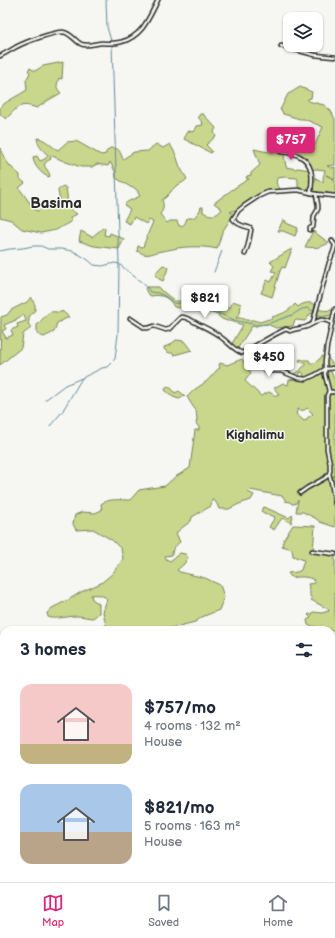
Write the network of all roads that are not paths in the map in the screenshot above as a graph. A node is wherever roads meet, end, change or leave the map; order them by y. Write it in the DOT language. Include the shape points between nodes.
graph roads {
  1 [pos="158,0"];
  2 [pos="281,46"];
  3 [pos="0,56"];
  4 [pos="335,57"];
  5 [pos="281,152"];
  6 [pos="311,193"];
  7 [pos="316,194"];
  8 [pos="335,196"];
  9 [pos="310,230"];
  10 [pos="332,241"];
  11 [pos="245,254"];
  12 [pos="335,309"];
  13 [pos="130,318"];
  14 [pos="313,322"];
  15 [pos="332,323"];
  16 [pos="251,348"];
  17 [pos="335,368"];
  18 [pos="325,369"];
  19 [pos="329,391"];
  20 [pos="335,392"];
  21 [pos="330,468"];
  22 [pos="335,469"];
  23 [pos="329,474"];
  24 [pos="300,493"];
  25 [pos="334,494"];
  26 [pos="335,504"];
  27 [pos="312,551"];
  28 [pos="335,554"];
  1 -- 3 [label="street" via="142,30 122,42 81,44 69,34 61,32 16,47"];
  2 -- 4 [label="street"];
  5 -- 6 [label="street" via="296,155 306,161 311,172"];
  6 -- 7 [label="street"];
  6 -- 11 [label="street" via="303,190 268,192 241,208 233,220 251,230"];
  7 -- 8 [label="street"];
  7 -- 9 [label="street" via="318,209"];
  10 -- 14 [label="street" via="335,244 334,250"];
  12 -- 15 [label="street"];
  13 -- 16 [label="street" via="145,328 154,326 166,330 182,317 191,319 214,332 241,353"];
  14 -- 15 [label="street" via="323,320"];
  14 -- 16 [label="street" via="303,328 283,330"];
  15 -- 18 [label="street"];
  16 -- 18 [label="street" via="266,371 281,371 306,379"];
  17 -- 18 [label="street"];
  18 -- 19 [label="street"];
  19 -- 20 [label="street"];
  19 -- 21 [label="street" via="327,449"];
  21 -- 22 [label="street"];
  21 -- 23 [label="street"];
  23 -- 24 [label="street"];
  23 -- 25 [label="street"];
  25 -- 26 [label="street"];
  27 -- 28 [label="street"];
}
